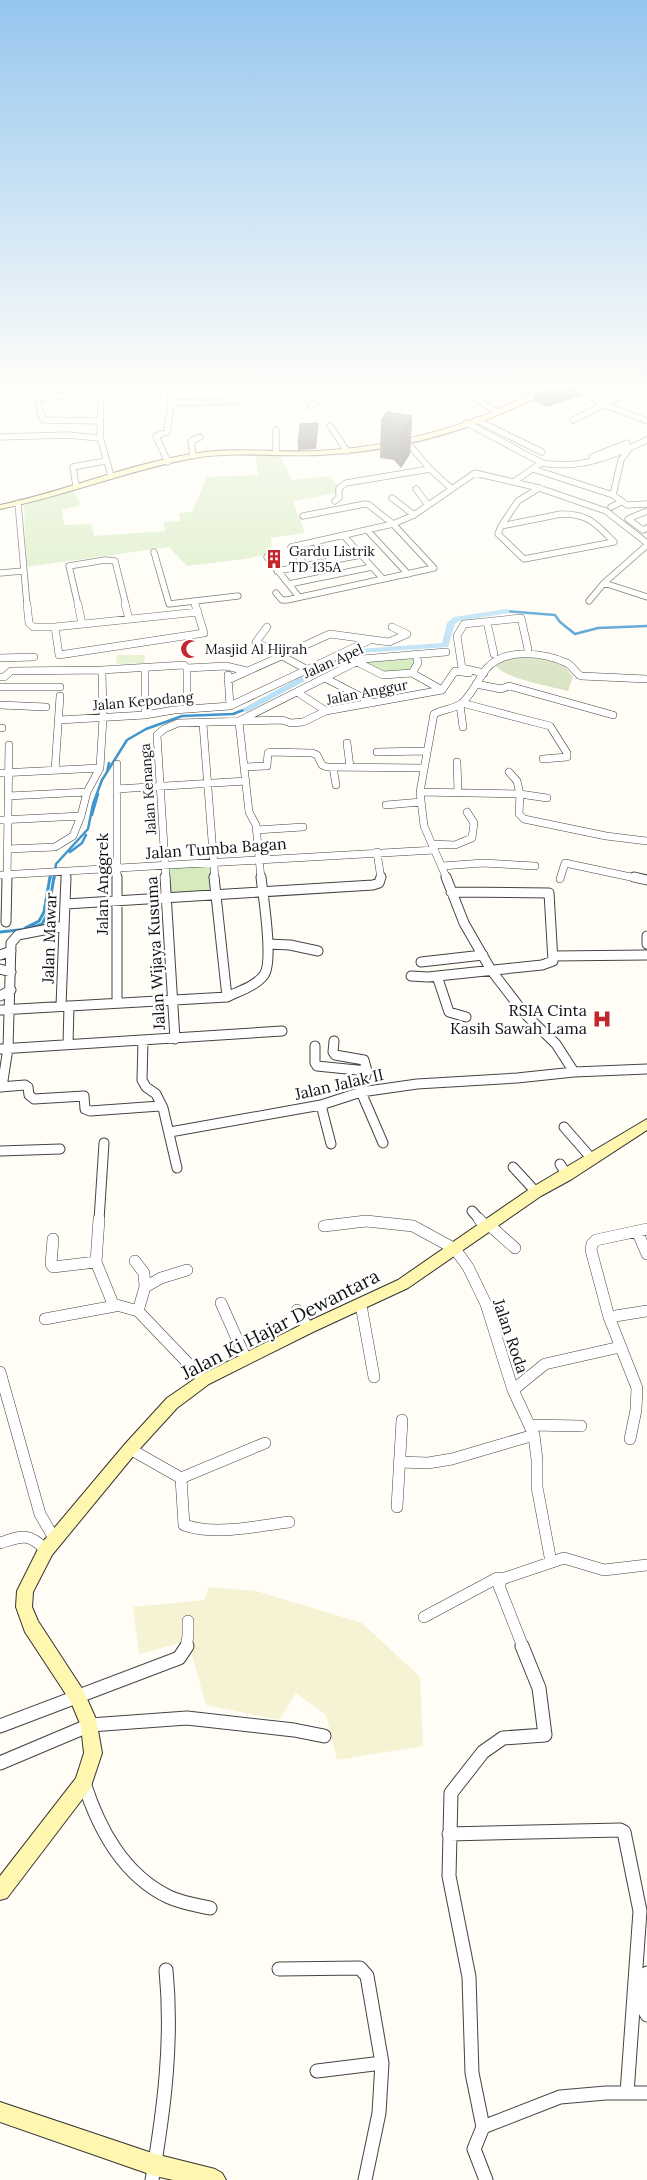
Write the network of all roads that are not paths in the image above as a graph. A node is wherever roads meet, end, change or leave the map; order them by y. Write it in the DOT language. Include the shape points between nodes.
graph roads {
  1 [pos="70,488"];
  2 [pos="339,488"];
  3 [pos="539,488"];
  4 [pos="592,488"];
  5 [pos="615,488"];
  6 [pos="416,489"];
  7 [pos="452,489"];
  8 [pos="613,495"];
  9 [pos="392,498"];
  10 [pos="335,501"];
  11 [pos="621,502"];
  12 [pos="18,503"];
  13 [pos="647,504"];
  14 [pos="428,505"];
  15 [pos="0,507"];
  16 [pos="611,507"];
  17 [pos="510,510"];
  18 [pos="647,511"];
  19 [pos="414,515"];
  20 [pos="303,516"];
  21 [pos="521,522"];
  22 [pos="393,524"];
  23 [pos="636,525"];
  24 [pos="501,526"];
  25 [pos="628,528"];
  26 [pos="647,528"];
  27 [pos="368,530"];
  28 [pos="344,536"];
  29 [pos="315,542"];
  30 [pos="646,546"];
  31 [pos="154,552"];
  32 [pos="361,555"];
  33 [pos="267,558"];
  34 [pos="332,560"];
  35 [pos="306,566"];
  36 [pos="372,568"];
  37 [pos="23,571"];
  38 [pos="277,572"];
  39 [pos="0,573"];
  40 [pos="408,574"];
  41 [pos="383,580"];
  42 [pos="604,583"];
  43 [pos="289,584"];
  44 [pos="276,594"];
  45 [pos="238,596"];
  46 [pos="299,597"];
  47 [pos="647,597"];
  48 [pos="194,601"];
  49 [pos="589,601"];
  50 [pos="198,612"];
  51 [pos="129,619"];
  52 [pos="487,622"];
  53 [pos="82,624"];
  54 [pos="55,627"];
  55 [pos="267,627"];
  56 [pos="392,628"];
  57 [pos="370,640"];
  58 [pos="528,649"];
  59 [pos="446,652"];
  60 [pos="416,654"];
  61 [pos="494,654"];
  62 [pos="281,655"];
  63 [pos="34,657"];
  64 [pos="0,658"];
  65 [pos="357,662"];
  66 [pos="186,667"];
  67 [pos="228,667"];
  68 [pos="144,668"];
  69 [pos="306,669"];
  70 [pos="102,670"];
  71 [pos="248,671"];
  72 [pos="412,673"];
  73 [pos="483,674"];
  74 [pos="0,677"];
  75 [pos="326,678"];
  76 [pos="647,679"];
  77 [pos="228,680"];
  78 [pos="476,684"];
  79 [pos="0,687"];
  80 [pos="60,687"];
  81 [pos="442,690"];
  82 [pos="296,692"];
  83 [pos="60,696"];
  84 [pos="463,702"];
  85 [pos="373,703"];
  86 [pos="0,704"];
  87 [pos="230,706"];
  88 [pos="46,707"];
  89 [pos="264,708"];
  90 [pos="187,709"];
  91 [pos="326,712"];
  92 [pos="164,714"];
  93 [pos="516,714"];
  94 [pos="612,714"];
  95 [pos="145,715"];
  96 [pos="103,718"];
  97 [pos="59,720"];
  98 [pos="282,720"];
  99 [pos="176,722"];
  100 [pos="239,722"];
  101 [pos="203,724"];
  102 [pos="463,727"];
  103 [pos="347,743"];
  104 [pos="9,745"];
  105 [pos="426,751"];
  106 [pos="304,752"];
  107 [pos="377,752"];
  108 [pos="543,758"];
  109 [pos="457,762"];
  110 [pos="117,764"];
  111 [pos="244,767"];
  112 [pos="333,767"];
  113 [pos="350,767"];
  114 [pos="100,768"];
  115 [pos="423,768"];
  116 [pos="55,770"];
  117 [pos="510,772"];
  118 [pos="4,773"];
  119 [pos="246,781"];
  120 [pos="205,784"];
  121 [pos="336,785"];
  122 [pos="162,786"];
  123 [pos="117,789"];
  124 [pos="87,792"];
  125 [pos="420,792"];
  126 [pos="458,792"];
  127 [pos="520,794"];
  128 [pos="8,796"];
  129 [pos="547,798"];
  130 [pos="421,802"];
  131 [pos="386,805"];
  132 [pos="467,812"];
  133 [pos="81,816"];
  134 [pos="4,820"];
  135 [pos="303,828"];
  136 [pos="256,830"];
  137 [pos="647,841"];
  138 [pos="433,847"];
  139 [pos="8,849"];
  140 [pos="377,852"];
  141 [pos="259,858"];
  142 [pos="214,863"];
  143 [pos="166,866"];
  144 [pos="442,866"];
  145 [pos="535,866"];
  146 [pos="117,869"];
  147 [pos="62,871"];
  148 [pos="4,875"];
  149 [pos="560,879"];
  150 [pos="647,880"];
  151 [pos="452,892"];
  152 [pos="544,892"];
  153 [pos="262,893"];
  154 [pos="217,895"];
  155 [pos="168,899"];
  156 [pos="117,902"];
  157 [pos="66,904"];
  158 [pos="6,922"];
  159 [pos="64,926"];
  160 [pos="647,936"];
  161 [pos="268,944"];
  162 [pos="647,944"];
  163 [pos="11,951"];
  164 [pos="318,951"];
  165 [pos="0,955"];
  166 [pos="483,955"];
  167 [pos="647,955"];
  168 [pos="553,956"];
  169 [pos="421,962"];
  170 [pos="0,969"];
  171 [pos="491,970"];
  172 [pos="11,972"];
  173 [pos="411,976"];
  174 [pos="437,976"];
  175 [pos="11,990"];
  176 [pos="0,996"];
  177 [pos="226,997"];
  178 [pos="173,1000"];
  179 [pos="117,1003"];
  180 [pos="65,1006"];
  181 [pos="10,1009"];
  182 [pos="0,1010"];
  183 [pos="466,1017"];
  184 [pos="282,1031"];
  185 [pos="175,1039"];
  186 [pos="143,1040"];
  187 [pos="334,1041"];
  188 [pos="68,1044"];
  189 [pos="315,1046"];
  190 [pos="4,1048"];
  191 [pos="647,1069"];
  192 [pos="367,1071"];
  193 [pos="574,1072"];
  194 [pos="1,1087"];
  195 [pos="362,1092"];
  196 [pos="322,1105"];
  197 [pos="160,1106"];
  198 [pos="647,1124"];
  199 [pos="564,1128"];
  200 [pos="170,1132"];
  201 [pos="104,1143"];
  202 [pos="383,1143"];
  203 [pos="332,1144"];
  204 [pos="60,1149"];
  205 [pos="0,1151"];
  206 [pos="592,1159"];
  207 [pos="513,1167"];
  208 [pos="177,1168"];
  209 [pos="536,1192"];
  210 [pos="472,1211"];
  211 [pos="487,1225"];
  212 [pos="324,1226"];
  213 [pos="642,1230"];
  214 [pos="53,1238"];
  215 [pos="455,1248"];
  216 [pos="515,1248"];
  217 [pos="647,1254"];
  218 [pos="135,1261"];
  219 [pos="96,1262"];
  220 [pos="187,1270"];
  221 [pos="145,1287"];
  222 [pos="221,1303"];
  223 [pos="361,1305"];
  224 [pos="115,1306"];
  225 [pos="297,1310"];
  226 [pos="138,1311"];
  227 [pos="647,1311"];
  228 [pos="609,1317"];
  229 [pos="45,1319"];
  230 [pos="308,1328"];
  231 [pos="620,1347"];
  232 [pos="246,1359"];
  233 [pos="0,1372"];
  234 [pos="374,1377"];
  235 [pos="204,1380"];
  236 [pos="513,1390"];
  237 [pos="402,1420"];
  238 [pos="581,1426"];
  239 [pos="532,1430"];
  240 [pos="630,1439"];
  241 [pos="266,1443"];
  242 [pos="130,1449"];
  243 [pos="399,1462"];
  244 [pos="181,1478"];
  245 [pos="397,1507"];
  246 [pos="289,1522"];
  247 [pos="0,1543"];
  248 [pos="50,1545"];
  249 [pos="551,1562"];
  250 [pos="647,1565"];
  251 [pos="502,1579"];
  252 [pos="424,1618"];
  253 [pos="188,1620"];
  254 [pos="77,1696"];
  255 [pos="90,1725"];
  256 [pos="0,1726"];
  257 [pos="324,1736"];
  258 [pos="0,1762"];
  259 [pos="84,1782"];
  260 [pos="449,1834"];
  261 [pos="0,1891"];
  262 [pos="210,1908"];
  263 [pos="279,1969"];
  264 [pos="166,1970"];
  265 [pos="647,1973"];
  266 [pos="647,2015"];
  267 [pos="382,2063"];
  268 [pos="317,2071"];
  269 [pos="627,2093"];
  270 [pos="647,2093"];
  271 [pos="0,2112"];
  272 [pos="483,2127"];
  273 [pos="153,2172"];
  274 [pos="215,2180"];
  275 [pos="365,2180"];
  276 [pos="486,2180"];
  1 -- 12 [label="main road"];
  2 -- 10 [label="street" via="340,498"];
  3 -- 17 [label="street"];
  3 -- 25 [label="street" via="606,511"];
  4 -- 8 [label="street"];
  5 -- 8 [label="street"];
  6 -- 14 [label="street"];
  7 -- 14 [label="street"];
  8 -- 11 [label="street"];
  9 -- 19 [label="street"];
  11 -- 13 [label="street"];
  11 -- 16 [label="street"];
  12 -- 15 [label="main road"];
  12 -- 37 [label="street"];
  14 -- 19 [label="street"];
  17 -- 21 [label="street"];
  17 -- 24 [label="street"];
  18 -- 23 [label="street" via="628,519"];
  19 -- 22 [label="street"];
  20 -- 22 [label="street" via="367,505"];
  21 -- 24 [label="street"];
  21 -- 24 [label="street" via="577,514 592,520 614,541 524,559 498,534"];
  22 -- 27 [label="street"];
  22 -- 40 [label="street" via="434,568"];
  23 -- 25 [label="street"];
  23 -- 26 [label="street" via="643,530"];
  25 -- 30 [label="street"];
  27 -- 28 [label="street"];
  27 -- 40 [label="street"];
  28 -- 29 [label="street"];
  28 -- 32 [label="street"];
  29 -- 34 [label="street"];
  29 -- 35 [label="street" via="291,547"];
  30 -- 42 [label="street"];
  31 -- 48 [label="street" via="169,604"];
  32 -- 34 [label="street"];
  32 -- 36 [label="street"];
  33 -- 38 [label="street"];
  34 -- 35 [label="street"];
  35 -- 38 [label="street"];
  36 -- 41 [label="street"];
  36 -- 43 [label="street"];
  37 -- 39 [label="street"];
  37 -- 54 [label="street" via="29,624 36,628"];
  38 -- 43 [label="street"];
  40 -- 41 [label="street"];
  41 -- 46 [label="street"];
  42 -- 47 [label="street"];
  42 -- 49 [label="street"];
  43 -- 46 [label="street"];
  44 -- 46 [label="street" via="284,600"];
  45 -- 48 [label="street"];
  48 -- 50 [label="street"];
  50 -- 51 [label="street"];
  50 -- 54 [label="street" via="204,633 59,655"];
  51 -- 53 [label="street"];
  51 -- 53 [label="street" via="115,562 105,560 69,566"];
  52 -- 58 [label="street" via="521,618"];
  52 -- 61 [label="street"];
  52 -- 73 [label="street" via="464,624 458,636 462,668"];
  53 -- 54 [label="street"];
  55 -- 62 [label="street" via="256,642"];
  56 -- 57 [label="street" via="407,634 389,642"];
  57 -- 62 [label="street" via="330,634"];
  57 -- 69 [label="street"];
  59 -- 60 [label="street, Jalan Apel"];
  60 -- 65 [label="street, Jalan Apel" via="369,657"];
  60 -- 72 [label="street" via="418,664"];
  62 -- 69 [label="street"];
  62 -- 71 [label="street"];
  63 -- 64 [label="street"];
  65 -- 72 [label="street" via="383,677"];
  65 -- 75 [label="street, Jalan Apel"];
  66 -- 67 [label="street"];
  66 -- 68 [label="street"];
  66 -- 90 [label="street"];
  67 -- 71 [label="street"];
  67 -- 77 [label="street"];
  68 -- 70 [label="street"];
  68 -- 95 [label="street"];
  69 -- 87 [label="street"];
  70 -- 74 [label="street" via="11,671"];
  70 -- 96 [label="street"];
  71 -- 77 [label="street"];
  72 -- 81 [label="street"];
  73 -- 76 [label="street" via="500,660 529,654 570,664 581,676"];
  73 -- 78 [label="street"];
  73 -- 81 [label="street" via="455,671"];
  75 -- 82 [label="street, Jalan Apel"];
  75 -- 85 [label="street"];
  77 -- 87 [label="street"];
  78 -- 84 [label="street"];
  78 -- 94 [label="street" via="501,689 508,686 580,708"];
  79 -- 80 [label="street"];
  81 -- 85 [label="street, Jalan Anggur"];
  82 -- 89 [label="street, Jalan Apel"];
  82 -- 91 [label="street"];
  83 -- 97 [label="street"];
  84 -- 93 [label="street"];
  84 -- 102 [label="street"];
  84 -- 105 [label="street" via="434,714"];
  84 -- 108 [label="street" via="550,726 567,756"];
  85 -- 91 [label="street, Jalan Anggur"];
  86 -- 88 [label="street"];
  87 -- 90 [label="street, Jalan Kepodang"];
  89 -- 98 [label="street"];
  89 -- 100 [label="street, Jalan Apel"];
  90 -- 92 [label="street, Jalan Kepodang"];
  91 -- 98 [label="street, Jalan Anggur" via="303,722"];
  92 -- 95 [label="street, Jalan Kepodang"];
  92 -- 99 [label="street"];
  95 -- 96 [label="street, Jalan Kepodang"];
  96 -- 97 [label="street, Jalan Kepodang"];
  96 -- 114 [label="street"];
  97 -- 116 [label="street"];
  98 -- 100 [label="street, Jalan Anggur"];
  99 -- 101 [label="street, Jalan Kenanga"];
  99 -- 122 [label="street, Jalan Kenanga" via="157,734"];
  100 -- 101 [label="street, Jalan Kenanga"];
  100 -- 111 [label="street"];
  101 -- 120 [label="street"];
  103 -- 113 [label="street"];
  104 -- 118 [label="street"];
  105 -- 107 [label="street"];
  105 -- 115 [label="street"];
  106 -- 111 [label="street" via="268,753 268,766"];
  106 -- 112 [label="street" via="317,756 323,766"];
  109 -- 126 [label="street"];
  110 -- 123 [label="street, Jalan Anggrek"];
  111 -- 119 [label="street"];
  112 -- 113 [label="street"];
  112 -- 121 [label="street"];
  113 -- 115 [label="street"];
  114 -- 116 [label="street"];
  114 -- 124 [label="street"];
  115 -- 125 [label="street"];
  116 -- 118 [label="street"];
  117 -- 127 [label="street" via="517,781"];
  118 -- 128 [label="street"];
  119 -- 120 [label="street"];
  119 -- 136 [label="street" via="249,812"];
  120 -- 122 [label="street"];
  120 -- 142 [label="street"];
  122 -- 123 [label="street"];
  122 -- 143 [label="street, Jalan Kenanga"];
  123 -- 146 [label="street, Jalan Anggrek"];
  124 -- 128 [label="street"];
  124 -- 133 [label="street"];
  125 -- 126 [label="street"];
  125 -- 130 [label="street"];
  126 -- 127 [label="street"];
  127 -- 129 [label="street"];
  127 -- 137 [label="street" via="520,814 524,819 597,835"];
  128 -- 134 [label="street"];
  130 -- 131 [label="street"];
  130 -- 138 [label="street" via="424,826"];
  132 -- 138 [label="street, Jalan Tumba Bagan" via="474,823 472,838 455,845"];
  133 -- 134 [label="street"];
  133 -- 139 [label="street" via="73,836 55,847"];
  134 -- 139 [label="street"];
  135 -- 136 [label="street"];
  136 -- 141 [label="street"];
  138 -- 140 [label="street, Jalan Tumba Bagan"];
  138 -- 144 [label="street"];
  139 -- 148 [label="street"];
  140 -- 141 [label="street, Jalan Tumba Bagan"];
  140 -- 153 [label="street" via="381,880 376,884"];
  141 -- 142 [label="street, Jalan Tumba Bagan"];
  141 -- 153 [label="street"];
  142 -- 143 [label="street, Jalan Tumba Bagan"];
  142 -- 154 [label="street"];
  143 -- 146 [label="street, Jalan Tumba Bagan"];
  143 -- 155 [label="street, Jalan Wijaya Kusuma"];
  144 -- 145 [label="street"];
  144 -- 151 [label="street"];
  146 -- 147 [label="street, Jalan Tumba Bagan"];
  146 -- 156 [label="street, Jalan Anggrek"];
  147 -- 148 [label="street, Jalan Tumba Bagan"];
  147 -- 157 [label="street, Jalan Mawar"];
  148 -- 158 [label="street"];
  149 -- 150 [label="street" via="565,863"];
  151 -- 152 [label="street"];
  151 -- 166 [label="street"];
  152 -- 168 [label="street" via="550,894"];
  153 -- 154 [label="street"];
  153 -- 161 [label="street"];
  154 -- 155 [label="street"];
  154 -- 177 [label="street"];
  155 -- 156 [label="street"];
  155 -- 178 [label="street, Jalan Wijaya Kusuma"];
  156 -- 157 [label="street"];
  156 -- 179 [label="street, Jalan Anggrek"];
  157 -- 159 [label="street, Jalan Mawar"];
  159 -- 163 [label="street" via="18,935 11,943"];
  159 -- 180 [label="street, Jalan Mawar"];
  160 -- 162 [label="street"];
  161 -- 164 [label="street"];
  161 -- 177 [label="street" via="263,976"];
  163 -- 165 [label="street"];
  163 -- 172 [label="street"];
  166 -- 169 [label="street"];
  166 -- 171 [label="street"];
  167 -- 168 [label="street"];
  168 -- 171 [label="street" via="553,961 542,965"];
  170 -- 172 [label="street"];
  171 -- 174 [label="street"];
  171 -- 193 [label="street" via="524,1013 556,1044"];
  172 -- 175 [label="street"];
  173 -- 174 [label="street"];
  174 -- 183 [label="street" via="449,1012"];
  175 -- 176 [label="street"];
  175 -- 181 [label="street"];
  177 -- 178 [label="street"];
  178 -- 179 [label="street"];
  178 -- 185 [label="street, Jalan Wijaya Kusuma"];
  179 -- 180 [label="street"];
  180 -- 181 [label="street"];
  180 -- 188 [label="street, Jalan Mawar"];
  181 -- 182 [label="street"];
  181 -- 190 [label="street"];
  184 -- 185 [label="street"];
  185 -- 186 [label="street"];
  186 -- 188 [label="street"];
  186 -- 197 [label="street" via="143,1085 156,1094"];
  187 -- 192 [label="street" via="334,1054 362,1058"];
  188 -- 190 [label="street"];
  189 -- 192 [label="street" via="317,1066"];
  190 -- 194 [label="street"];
  191 -- 193 [label="street"];
  192 -- 195 [label="street"];
  193 -- 195 [label="street, Jalan Jalak II" via="417,1084"];
  194 -- 197 [label="street" via="28,1087 28,1095 34,1099 84,1096 85,1109 90,1111"];
  195 -- 196 [label="street, Jalan Jalak II"];
  195 -- 202 [label="street"];
  196 -- 200 [label="street, Jalan Jalak II"];
  196 -- 203 [label="street"];
  197 -- 200 [label="street"];
  198 -- 206 [label="main road, Jalan Ki Hajar Dewantara"];
  199 -- 206 [label="street"];
  200 -- 208 [label="street"];
  201 -- 219 [label="street"];
  204 -- 205 [label="street"];
  206 -- 209 [label="main road, Jalan Ki Hajar Dewantara" via="563,1170"];
  207 -- 209 [label="street"];
  209 -- 211 [label="main road, Jalan Ki Hajar Dewantara"];
  210 -- 211 [label="street"];
  211 -- 215 [label="main road, Jalan Ki Hajar Dewantara"];
  211 -- 216 [label="street"];
  212 -- 215 [label="street" via="366,1221 413,1226"];
  213 -- 217 [label="street"];
  213 -- 228 [label="street" via="596,1240 591,1246"];
  214 -- 219 [label="street" via="53,1267"];
  215 -- 223 [label="main road, Jalan Ki Hajar Dewantara" via="403,1284"];
  215 -- 236 [label="street, Jalan Roda" via="486,1304"];
  218 -- 221 [label="street" via="144,1273"];
  219 -- 224 [label="street"];
  220 -- 221 [label="street"];
  221 -- 226 [label="street"];
  222 -- 232 [label="street"];
  223 -- 230 [label="main road, Jalan Ki Hajar Dewantara"];
  223 -- 234 [label="street"];
  224 -- 226 [label="street"];
  224 -- 229 [label="street"];
  225 -- 230 [label="street"];
  226 -- 235 [label="street"];
  227 -- 228 [label="street"];
  228 -- 231 [label="street"];
  230 -- 232 [label="main road, Jalan Ki Hajar Dewantara"];
  231 -- 236 [label="street" via="540,1366"];
  231 -- 240 [label="street" via="637,1388"];
  232 -- 235 [label="main road, Jalan Ki Hajar Dewantara"];
  233 -- 248 [label="street"];
  235 -- 242 [label="main road, Jalan Ki Hajar Dewantara" via="172,1402"];
  236 -- 239 [label="street, Jalan Roda"];
  237 -- 243 [label="street"];
  238 -- 239 [label="street"];
  239 -- 243 [label="street" via="452,1459 428,1463"];
  239 -- 249 [label="street, Jalan Roda" via="537,1487"];
  241 -- 244 [label="street"];
  242 -- 244 [label="street"];
  242 -- 248 [label="main road, Jalan Ki Hajar Dewantara"];
  243 -- 245 [label="street"];
  244 -- 246 [label="street" via="186,1527 203,1530"];
  247 -- 248 [label="street" via="26,1536"];
  248 -- 254 [label="main road, Jalan Ki Hajar Dewantara" via="25,1591 24,1607 30,1626"];
  249 -- 250 [label="street" via="564,1558 604,1570"];
  249 -- 251 [label="street"];
  251 -- 252 [label="street" via="497,1578"];
  251 -- 260 [label="street" via="499,1590 539,1688 545,1736 503,1738 483,1752 451,1793"];
  253 -- 254 [label="street" via="190,1640 179,1658"];
  254 -- 255 [label="main road, Jalan Ki Hajar Dewantara"];
  254 -- 256 [label="street"];
  255 -- 257 [label="street" via="187,1718"];
  255 -- 258 [label="street"];
  255 -- 259 [label="main road, Jalan Ki Hajar Dewantara" via="92,1753"];
  259 -- 261 [label="main road, Jalan Ki Hajar Dewantara"];
  259 -- 262 [label="street" via="98,1824 118,1856 145,1882 169,1897"];
  260 -- 269 [label="street" via="624,1832 640,1911"];
  260 -- 272 [label="street" via="449,1876 469,1977 472,2073"];
  263 -- 267 [label="street" via="360,1968 368,1979"];
  264 -- 273 [label="street" via="171,2005 168,2075"];
  265 -- 266 [label="street"];
  267 -- 268 [label="street"];
  267 -- 275 [label="street" via="379,2113"];
  269 -- 270 [label="street"];
  269 -- 272 [label="street" via="560,2096"];
  271 -- 273 [label="main road"];
  272 -- 276 [label="street" via="474,2149"];
  273 -- 274 [label="main road"];
}
